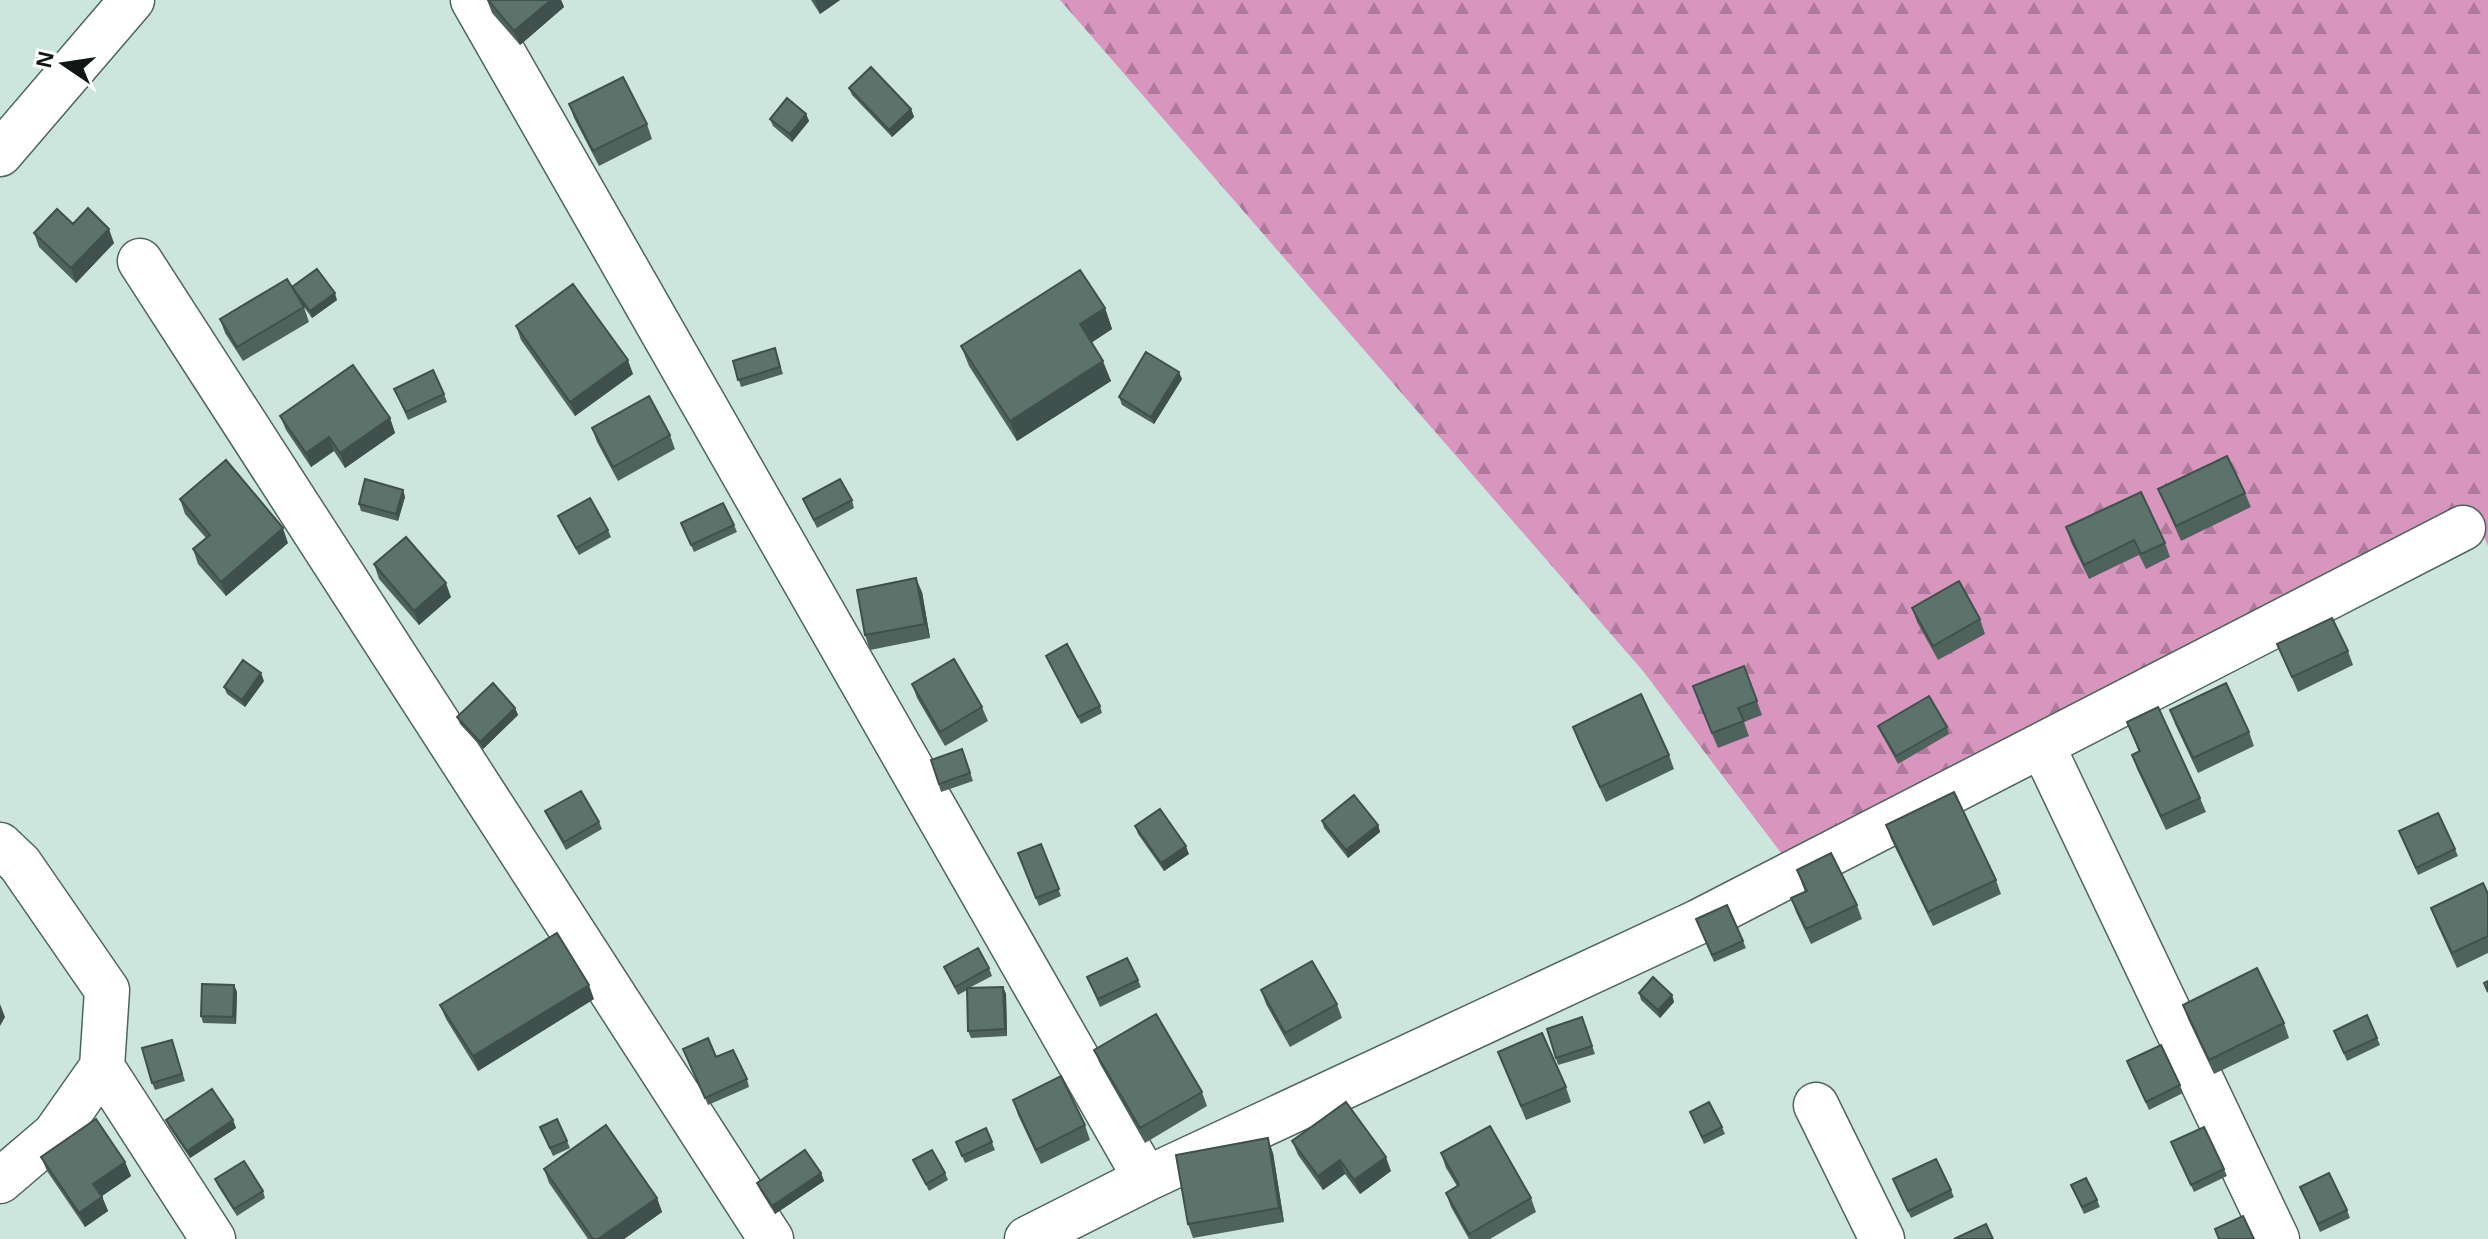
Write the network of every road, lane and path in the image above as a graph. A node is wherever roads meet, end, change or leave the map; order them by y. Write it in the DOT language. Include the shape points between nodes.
graph roads {
  1 [pos="132,0"];
  2 [pos="473,0"];
  3 [pos="0,154"];
  4 [pos="140,261"];
  5 [pos="2463,528"];
  6 [pos="2042,745"];
  7 [pos="0,845"];
  8 [pos="102,1067"];
  9 [pos="1816,1105"];
  10 [pos="1146,1179"];
  11 [pos="0,1181"];
  12 [pos="213,1239"];
  13 [pos="771,1239"];
  14 [pos="1027,1239"];
  15 [pos="1882,1239"];
  16 [pos="2277,1239"];
  1 -- 3 [label="street"];
  2 -- 10 [label="street"];
  4 -- 13 [label="street"];
  5 -- 6 [label="street"];
  6 -- 10 [label="street" via="1698,922"];
  6 -- 16 [label="street"];
  7 -- 8 [label="street" via="20,864 107,990"];
  8 -- 11 [label="street" via="55,1134"];
  8 -- 12 [label="street"];
  9 -- 15 [label="street"];
  10 -- 14 [label="street"];
}
